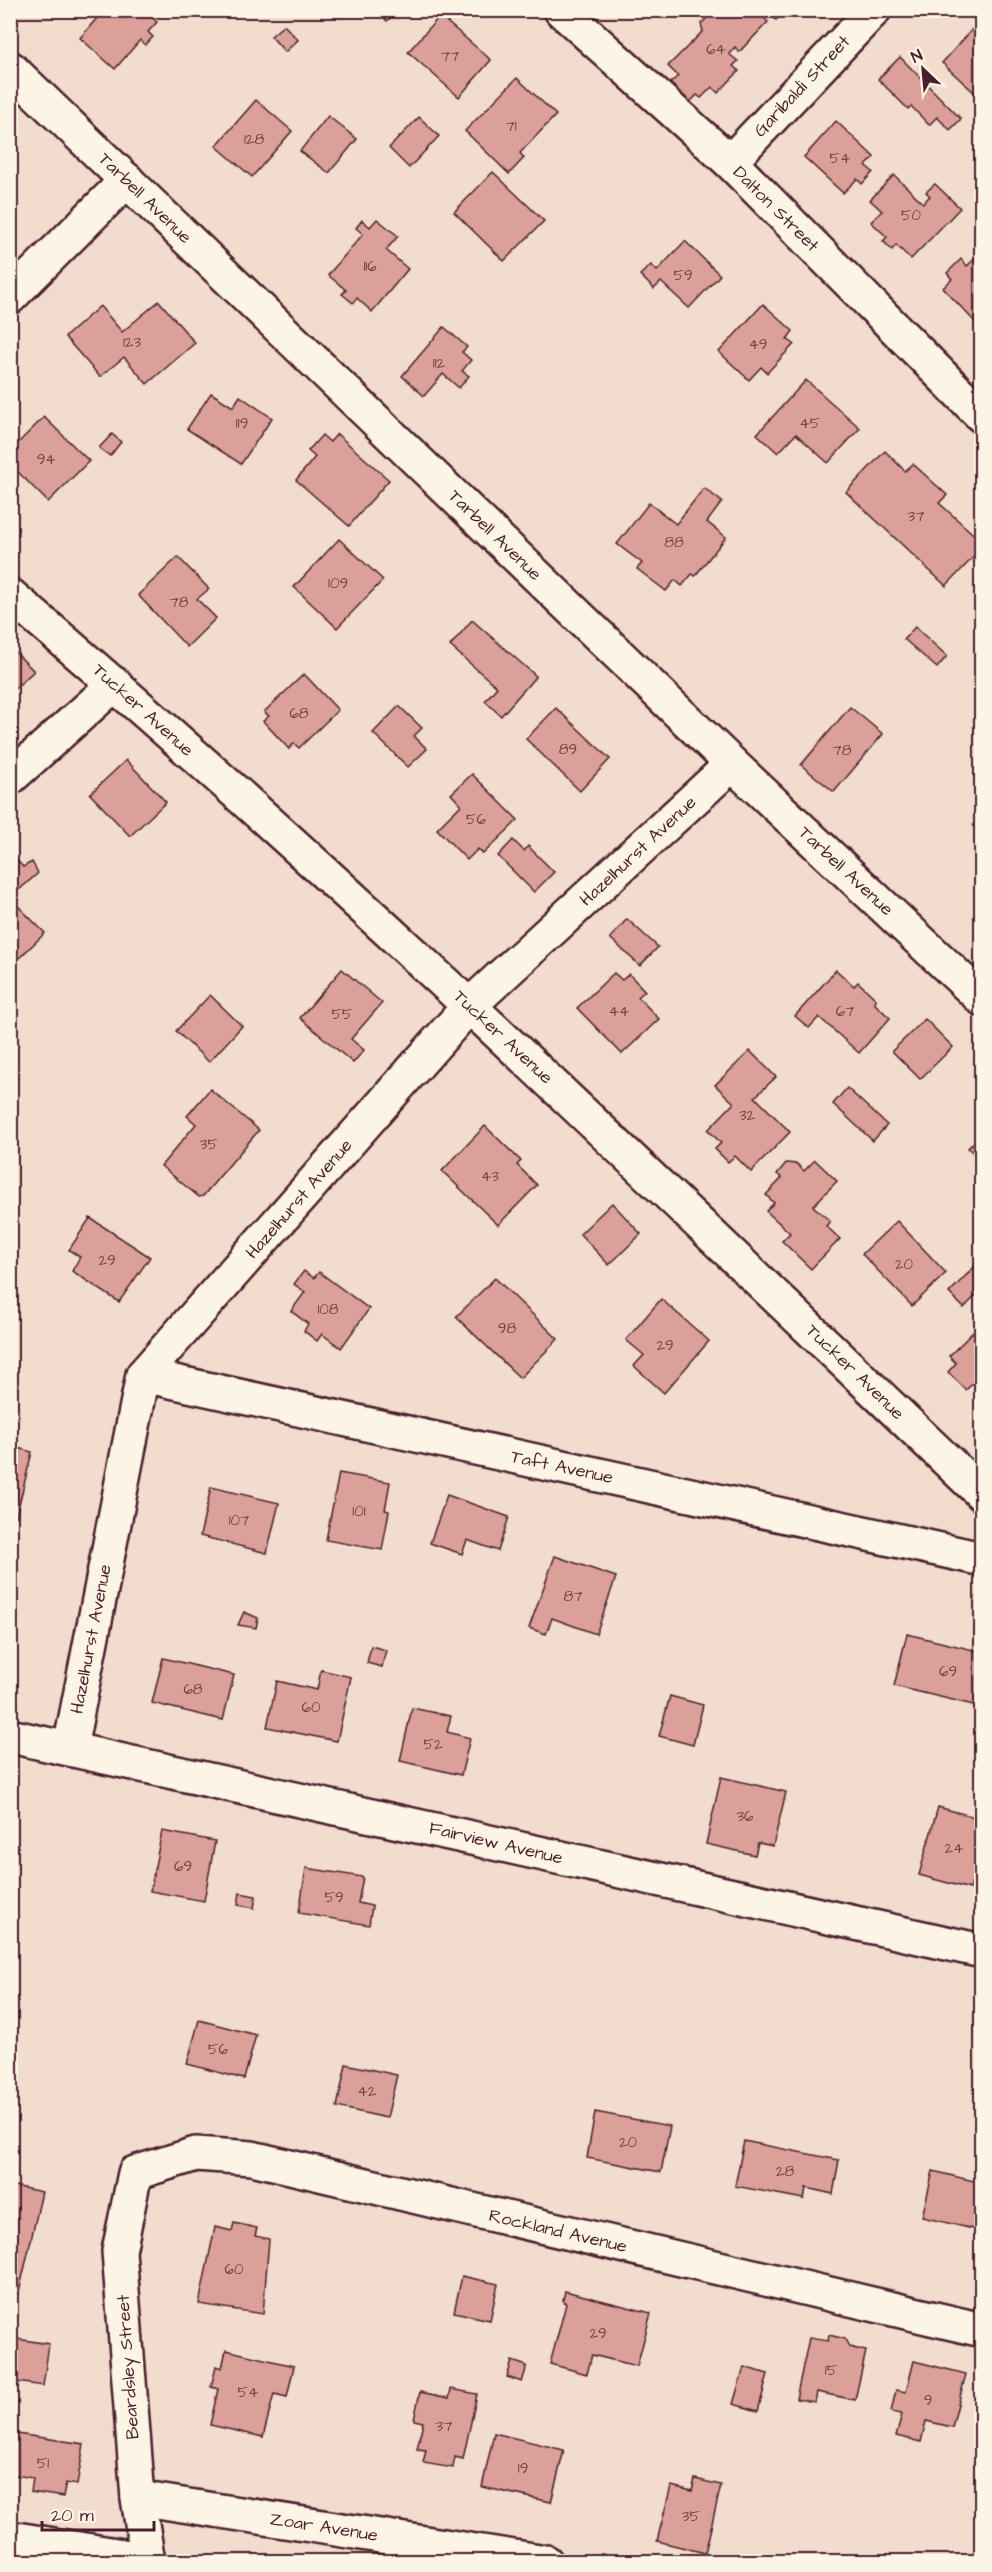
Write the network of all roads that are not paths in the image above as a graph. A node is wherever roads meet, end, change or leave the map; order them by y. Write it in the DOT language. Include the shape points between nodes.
graph roads {
  1 [pos="561,10"];
  2 [pos="874,10"];
  3 [pos="10,68"];
  4 [pos="730,162"];
  5 [pos="127,180"];
  6 [pos="10,297"];
  7 [pos="981,416"];
  8 [pos="10,595"];
  9 [pos="115,684"];
  10 [pos="732,764"];
  11 [pos="10,778"];
  12 [pos="981,999"];
  13 [pos="470,1005"];
  14 [pos="143,1375"];
  15 [pos="981,1494"];
  16 [pos="981,1560"];
  17 [pos="10,1736"];
  18 [pos="70,1748"];
  19 [pos="981,1951"];
  20 [pos="135,2173"];
  21 [pos="981,2330"];
  22 [pos="138,2498"];
  23 [pos="10,2538"];
  24 [pos="148,2561"];
  25 [pos="546,2562"];
  1 -- 4 [label="street, Dalton Street"];
  2 -- 4 [label="street, Garibaldi Street"];
  3 -- 5 [label="street, Tarbell Avenue"];
  4 -- 7 [label="street, Dalton Street"];
  5 -- 6 [label="street"];
  5 -- 10 [label="street, Tarbell Avenue"];
  8 -- 9 [label="street, Tucker Avenue"];
  9 -- 11 [label="street"];
  9 -- 13 [label="street, Tucker Avenue"];
  10 -- 12 [label="street, Tarbell Avenue"];
  10 -- 13 [label="street, Hazelhurst Avenue"];
  13 -- 14 [label="street, Hazelhurst Avenue"];
  13 -- 15 [label="street, Tucker Avenue"];
  14 -- 16 [label="street, Taft Avenue"];
  14 -- 18 [label="street, Hazelhurst Avenue"];
  17 -- 18 [label="street, Fairview Avenue"];
  18 -- 19 [label="street, Fairview Avenue"];
  20 -- 21 [label="street, Rockland Avenue" via="196,2154 252,2158"];
  20 -- 22 [label="street, Beardsley Street" via="118,2251"];
  22 -- 24 [label="street, Beardsley Street"];
  22 -- 25 [label="street, Zoar Avenue"];
  23 -- 24 [label="street"];
}
